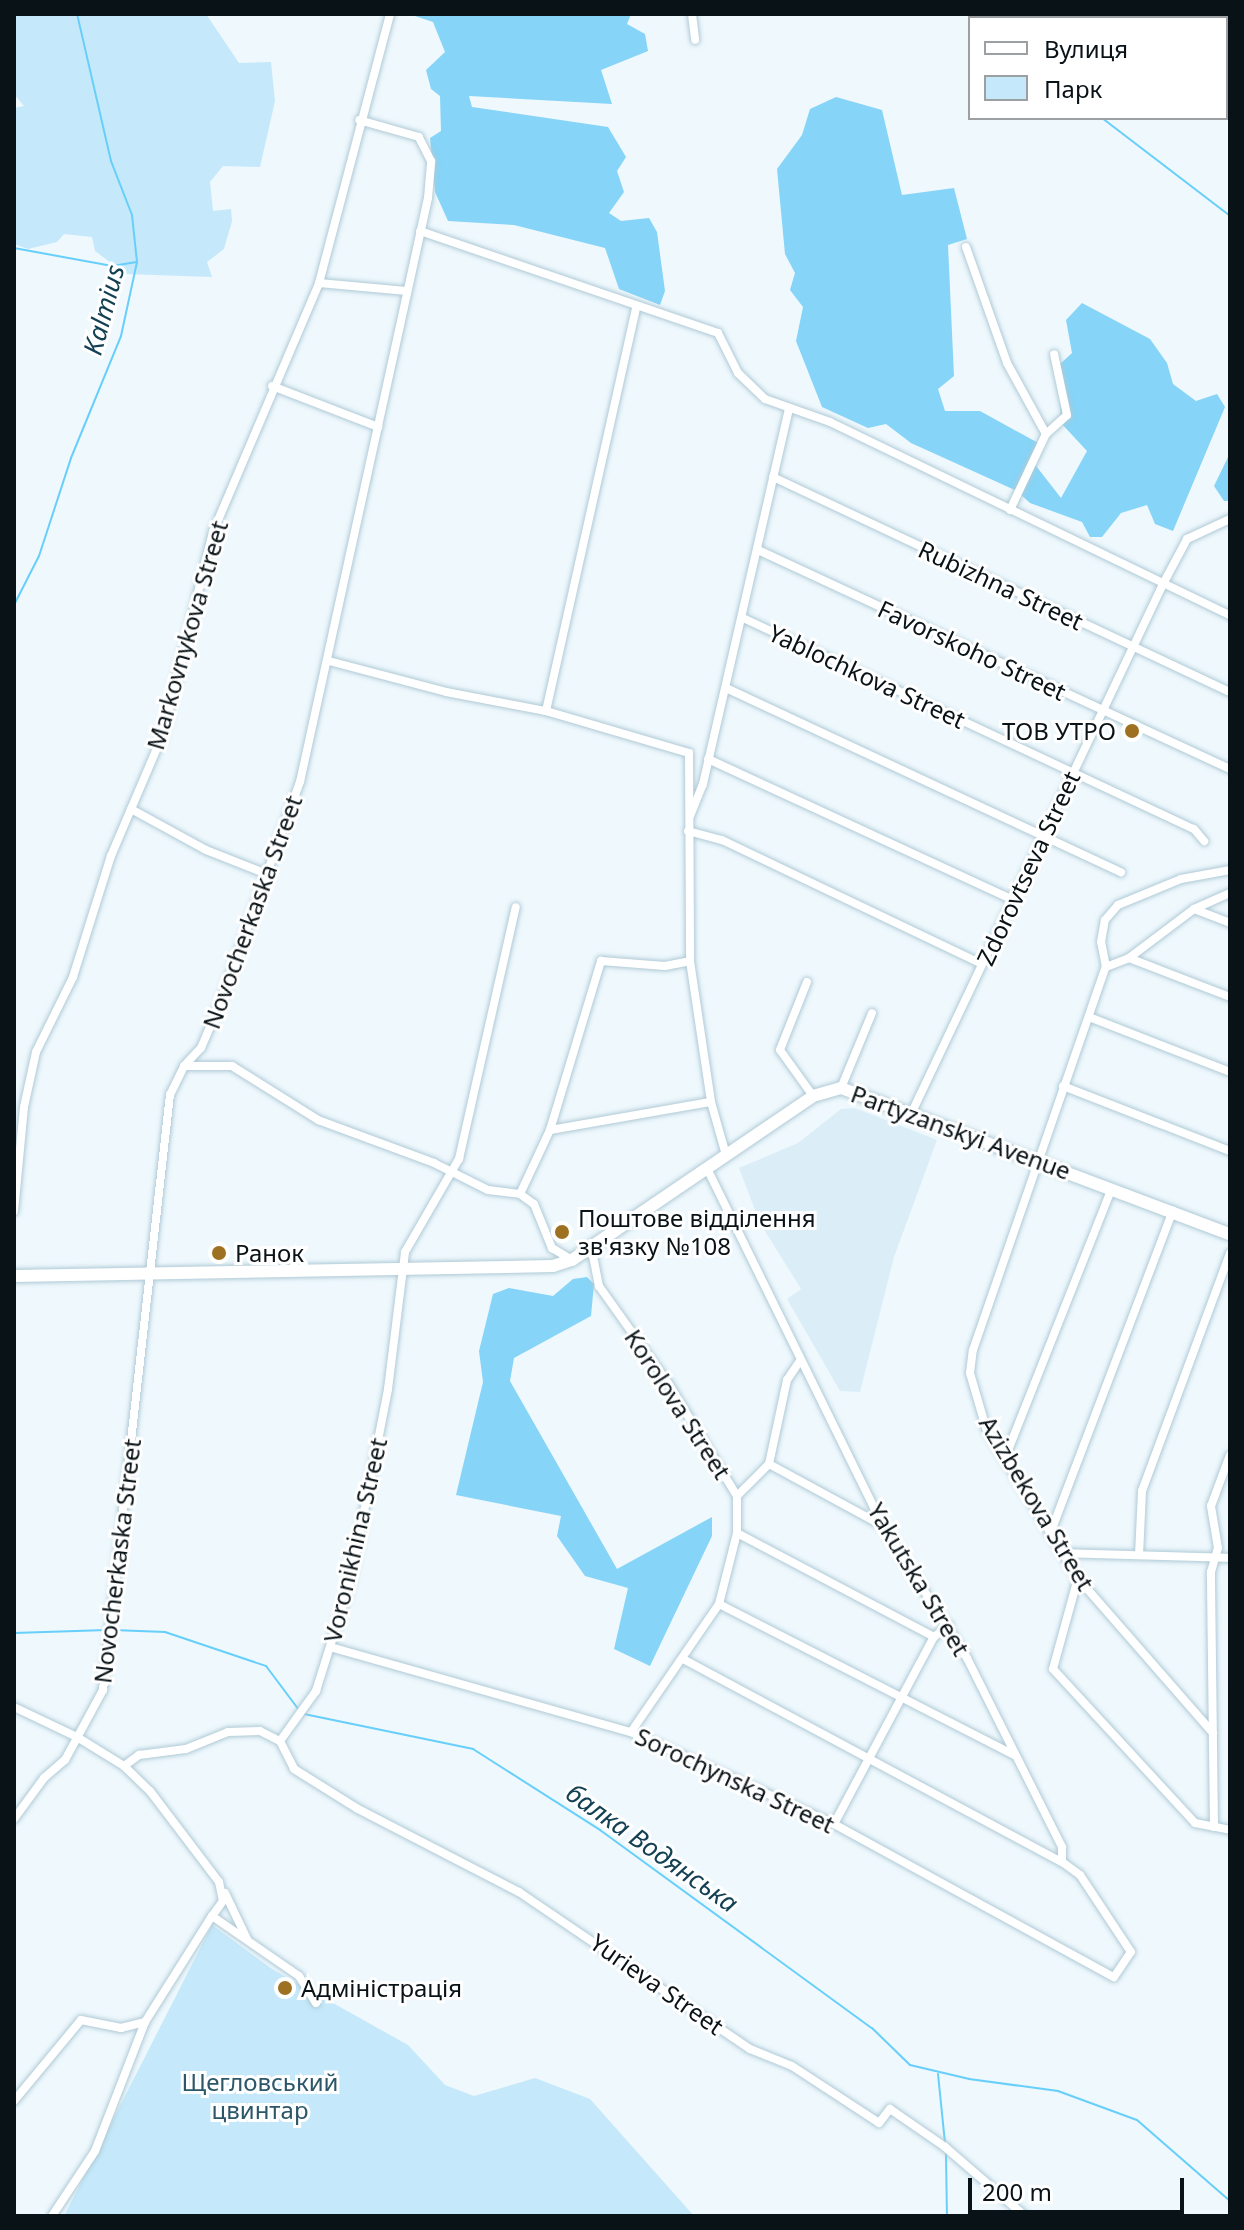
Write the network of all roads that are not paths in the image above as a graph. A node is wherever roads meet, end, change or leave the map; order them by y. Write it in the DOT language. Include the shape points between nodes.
graph roads {
  1 [pos="390,14"];
  2 [pos="692,14"];
  3 [pos="695,40"];
  4 [pos="359,120"];
  5 [pos="420,231"];
  6 [pos="966,247"];
  7 [pos="319,283"];
  8 [pos="407,291"];
  9 [pos="636,308"];
  10 [pos="1054,354"];
  11 [pos="272,386"];
  12 [pos="789,409"];
  13 [pos="378,427"];
  14 [pos="1046,434"];
  15 [pos="773,477"];
  16 [pos="1010,510"];
  17 [pos="1230,519"];
  18 [pos="758,550"];
  19 [pos="1163,584"];
  20 [pos="1230,615"];
  21 [pos="743,618"];
  22 [pos="1133,647"];
  23 [pos="329,661"];
  24 [pos="726,688"];
  25 [pos="1230,692"];
  26 [pos="546,711"];
  27 [pos="1102,711"];
  28 [pos="708,759"];
  29 [pos="1230,769"];
  30 [pos="1072,774"];
  31 [pos="131,809"];
  32 [pos="688,826"];
  33 [pos="1042,835"];
  34 [pos="1204,841"];
  35 [pos="1230,870"];
  36 [pos="1121,872"];
  37 [pos="267,874"];
  38 [pos="1230,893"];
  39 [pos="1013,900"];
  40 [pos="516,907"];
  41 [pos="1194,909"];
  42 [pos="1230,923"];
  43 [pos="1129,958"];
  44 [pos="690,961"];
  45 [pos="982,964"];
  46 [pos="1106,967"];
  47 [pos="807,982"];
  48 [pos="1230,997"];
  49 [pos="872,1013"];
  50 [pos="1089,1017"];
  51 [pos="184,1066"];
  52 [pos="1230,1072"];
  53 [pos="1063,1086"];
  54 [pos="841,1088"];
  55 [pos="813,1096"];
  56 [pos="711,1102"];
  57 [pos="912,1112"];
  58 [pos="550,1130"];
  59 [pos="1230,1151"];
  60 [pos="726,1155"];
  61 [pos="1043,1161"];
  62 [pos="707,1168"];
  63 [pos="451,1172"];
  64 [pos="1112,1187"];
  65 [pos="520,1194"];
  66 [pos="14,1211"];
  67 [pos="1173,1211"];
  68 [pos="1230,1234"];
  69 [pos="591,1246"];
  70 [pos="1230,1253"];
  71 [pos="572,1260"];
  72 [pos="404,1270"];
  73 [pos="149,1274"];
  74 [pos="14,1276"];
  75 [pos="800,1361"];
  76 [pos="1230,1455"];
  77 [pos="1005,1458"];
  78 [pos="769,1464"];
  79 [pos="737,1496"];
  80 [pos="883,1526"];
  81 [pos="737,1533"];
  82 [pos="1050,1534"];
  83 [pos="1062,1553"];
  84 [pos="1139,1555"];
  85 [pos="1215,1558"];
  86 [pos="1230,1558"];
  87 [pos="1078,1578"];
  88 [pos="719,1604"];
  89 [pos="949,1625"];
  90 [pos="934,1637"];
  91 [pos="330,1647"];
  92 [pos="683,1659"];
  93 [pos="901,1698"];
  94 [pos="14,1707"];
  95 [pos="631,1732"];
  96 [pos="1213,1733"];
  97 [pos="77,1737"];
  98 [pos="280,1741"];
  99 [pos="1016,1755"];
  100 [pos="868,1760"];
  101 [pos="124,1766"];
  102 [pos="14,1819"];
  103 [pos="834,1824"];
  104 [pos="1214,1827"];
  105 [pos="1230,1830"];
  106 [pos="1062,1862"];
  107 [pos="219,1882"];
  108 [pos="212,1916"];
  109 [pos="248,1942"];
  110 [pos="1114,1977"];
  111 [pos="316,2003"];
  112 [pos="145,2022"];
  113 [pos="14,2101"];
  114 [pos="52,2216"];
  115 [pos="1025,2216"];
  1 -- 4 [label="street, Markovnykova Street"];
  2 -- 3 [label="street"];
  4 -- 5 [label="street, Novocherkaska Street" via="419,137 428,148 429,186"];
  4 -- 7 [label="street, Markovnykova Street"];
  5 -- 8 [label="street, Novocherkaska Street"];
  5 -- 9 [label="street"];
  6 -- 14 [label="street" via="1007,363"];
  7 -- 8 [label="street"];
  7 -- 11 [label="street, Markovnykova Street"];
  8 -- 13 [label="street, Novocherkaska Street"];
  9 -- 12 [label="street" via="718,333 738,373 765,399"];
  9 -- 26 [label="street"];
  10 -- 14 [label="street" via="1069,408"];
  11 -- 13 [label="street"];
  11 -- 31 [label="street, Markovnykova Street" via="213,532 163,734"];
  12 -- 15 [label="street"];
  12 -- 16 [label="street" via="830,422"];
  13 -- 23 [label="street, Novocherkaska Street"];
  14 -- 16 [label="street"];
  15 -- 18 [label="street"];
  15 -- 22 [label="street, Rubizhna Street"];
  16 -- 19 [label="street"];
  17 -- 19 [label="street, Zdorovtseva Street" via="1187,539"];
  18 -- 21 [label="street"];
  18 -- 27 [label="street, Favorskoho Street"];
  19 -- 20 [label="street"];
  19 -- 22 [label="street, Zdorovtseva Street"];
  21 -- 24 [label="street"];
  21 -- 30 [label="street, Yablochkova Street"];
  22 -- 25 [label="street, Rubizhna Street"];
  22 -- 27 [label="street, Zdorovtseva Street"];
  23 -- 26 [label="street"];
  23 -- 37 [label="street, Novocherkaska Street" via="300,782"];
  24 -- 28 [label="street"];
  24 -- 33 [label="street"];
  26 -- 32 [label="street" via="689,753"];
  27 -- 29 [label="street, Favorskoho Street"];
  27 -- 30 [label="street, Zdorovtseva Street"];
  28 -- 32 [label="street"];
  28 -- 39 [label="street"];
  30 -- 33 [label="street, Zdorovtseva Street"];
  30 -- 34 [label="street, Yablochkova Street" via="1194,829"];
  31 -- 37 [label="street" via="206,850"];
  31 -- 66 [label="street, Markovnykova Street" via="73,977 36,1052 24,1107"];
  32 -- 44 [label="street"];
  32 -- 45 [label="street"];
  33 -- 36 [label="street"];
  33 -- 39 [label="street, Zdorovtseva Street"];
  35 -- 46 [label="street" via="1181,879 1118,905 1105,920 1101,942"];
  37 -- 51 [label="street, Novocherkaska Street" via="201,1048"];
  38 -- 41 [label="street"];
  39 -- 45 [label="street, Zdorovtseva Street"];
  40 -- 63 [label="street, Voronikhina Street" via="459,1159"];
  41 -- 42 [label="street"];
  41 -- 43 [label="street"];
  43 -- 46 [label="street"];
  43 -- 48 [label="street"];
  44 -- 56 [label="street"];
  44 -- 58 [label="street" via="665,966 601,961"];
  45 -- 57 [label="street, Zdorovtseva Street"];
  46 -- 50 [label="street, Azizbekova Street"];
  47 -- 55 [label="street" via="780,1050"];
  49 -- 54 [label="street"];
  50 -- 52 [label="street"];
  50 -- 53 [label="street, Azizbekova Street"];
  51 -- 63 [label="street" via="232,1066 318,1120"];
  51 -- 73 [label="street, Novocherkaska Street" via="170,1095"];
  53 -- 59 [label="street"];
  53 -- 61 [label="street, Azizbekova Street"];
  54 -- 55 [label="street, Partyzanskyi Avenue"];
  54 -- 57 [label="street, Partyzanskyi Avenue"];
  55 -- 60 [label="street, Partyzanskyi Avenue"];
  56 -- 58 [label="street"];
  56 -- 60 [label="street"];
  57 -- 61 [label="street, Partyzanskyi Avenue"];
  58 -- 65 [label="street"];
  60 -- 62 [label="street, Partyzanskyi Avenue"];
  61 -- 64 [label="street, Partyzanskyi Avenue"];
  61 -- 77 [label="street, Azizbekova Street" via="971,1361 976,1399"];
  62 -- 69 [label="street, Partyzanskyi Avenue"];
  62 -- 75 [label="street, Yakutska Street"];
  63 -- 65 [label="street" via="488,1190"];
  63 -- 72 [label="street, Voronikhina Street" via="405,1252"];
  64 -- 67 [label="street, Partyzanskyi Avenue"];
  64 -- 77 [label="street"];
  65 -- 71 [label="street" via="534,1204 552,1248"];
  67 -- 68 [label="street, Partyzanskyi Avenue"];
  67 -- 82 [label="street"];
  69 -- 71 [label="street, Partyzanskyi Avenue"];
  69 -- 79 [label="street, Korolova Street" via="599,1286 668,1383"];
  70 -- 84 [label="street" via="1142,1491"];
  71 -- 72 [label="street, Partyzanskyi Avenue" via="534,1267"];
  72 -- 73 [label="street, Partyzanskyi Avenue"];
  72 -- 91 [label="street, Voronikhina Street" via="388,1389 350,1583"];
  73 -- 74 [label="street, Partyzanskyi Avenue"];
  73 -- 97 [label="street, Novocherkaska Street" via="103,1690"];
  75 -- 78 [label="street" via="787,1380"];
  75 -- 80 [label="street, Yakutska Street"];
  76 -- 85 [label="street" via="1211,1506"];
  77 -- 82 [label="street, Azizbekova Street"];
  78 -- 79 [label="street"];
  78 -- 80 [label="street"];
  79 -- 81 [label="street, Korolova Street"];
  80 -- 89 [label="street, Yakutska Street"];
  81 -- 88 [label="street, Korolova Street"];
  81 -- 90 [label="street"];
  82 -- 83 [label="street, Azizbekova Street"];
  83 -- 84 [label="street"];
  83 -- 87 [label="street, Azizbekova Street"];
  84 -- 85 [label="street"];
  85 -- 86 [label="street"];
  85 -- 96 [label="street"];
  87 -- 96 [label="street, Azizbekova Street"];
  87 -- 104 [label="street" via="1053,1669 1195,1823"];
  88 -- 92 [label="street, Korolova Street"];
  88 -- 93 [label="street"];
  89 -- 90 [label="street"];
  89 -- 99 [label="street, Yakutska Street"];
  90 -- 93 [label="street"];
  91 -- 95 [label="street, Sorochynska Street"];
  91 -- 98 [label="street, Voronikhina Street" via="308,1702"];
  92 -- 95 [label="street, Korolova Street"];
  92 -- 100 [label="street"];
  93 -- 99 [label="street"];
  93 -- 100 [label="street"];
  94 -- 97 [label="street"];
  95 -- 103 [label="street, Sorochynska Street"];
  96 -- 104 [label="street"];
  97 -- 101 [label="street"];
  97 -- 102 [label="street, Novocherkaska Street" via="65,1760 54,1766"];
  98 -- 101 [label="street" via="260,1731 228,1732 186,1749 139,1755"];
  98 -- 115 [label="street, Yurieva Street" via="294,1769 358,1809 519,1892 750,2049 792,2066 879,2123 890,2109 945,2147"];
  99 -- 106 [label="street, Yakutska Street" via="1062,1847"];
  100 -- 103 [label="street"];
  100 -- 106 [label="street"];
  101 -- 107 [label="street" via="150,1791"];
  103 -- 110 [label="street, Sorochynska Street"];
  104 -- 105 [label="street"];
  106 -- 110 [label="street, Yakutska Street" via="1080,1875 1131,1952"];
  107 -- 108 [label="street" via="223,1901"];
  107 -- 109 [label="street"];
  108 -- 109 [label="street"];
  108 -- 112 [label="street"];
  109 -- 111 [label="street" via="299,1976"];
  112 -- 113 [label="street" via="121,2028 81,2020"];
  112 -- 114 [label="street" via="95,2151"];
}
